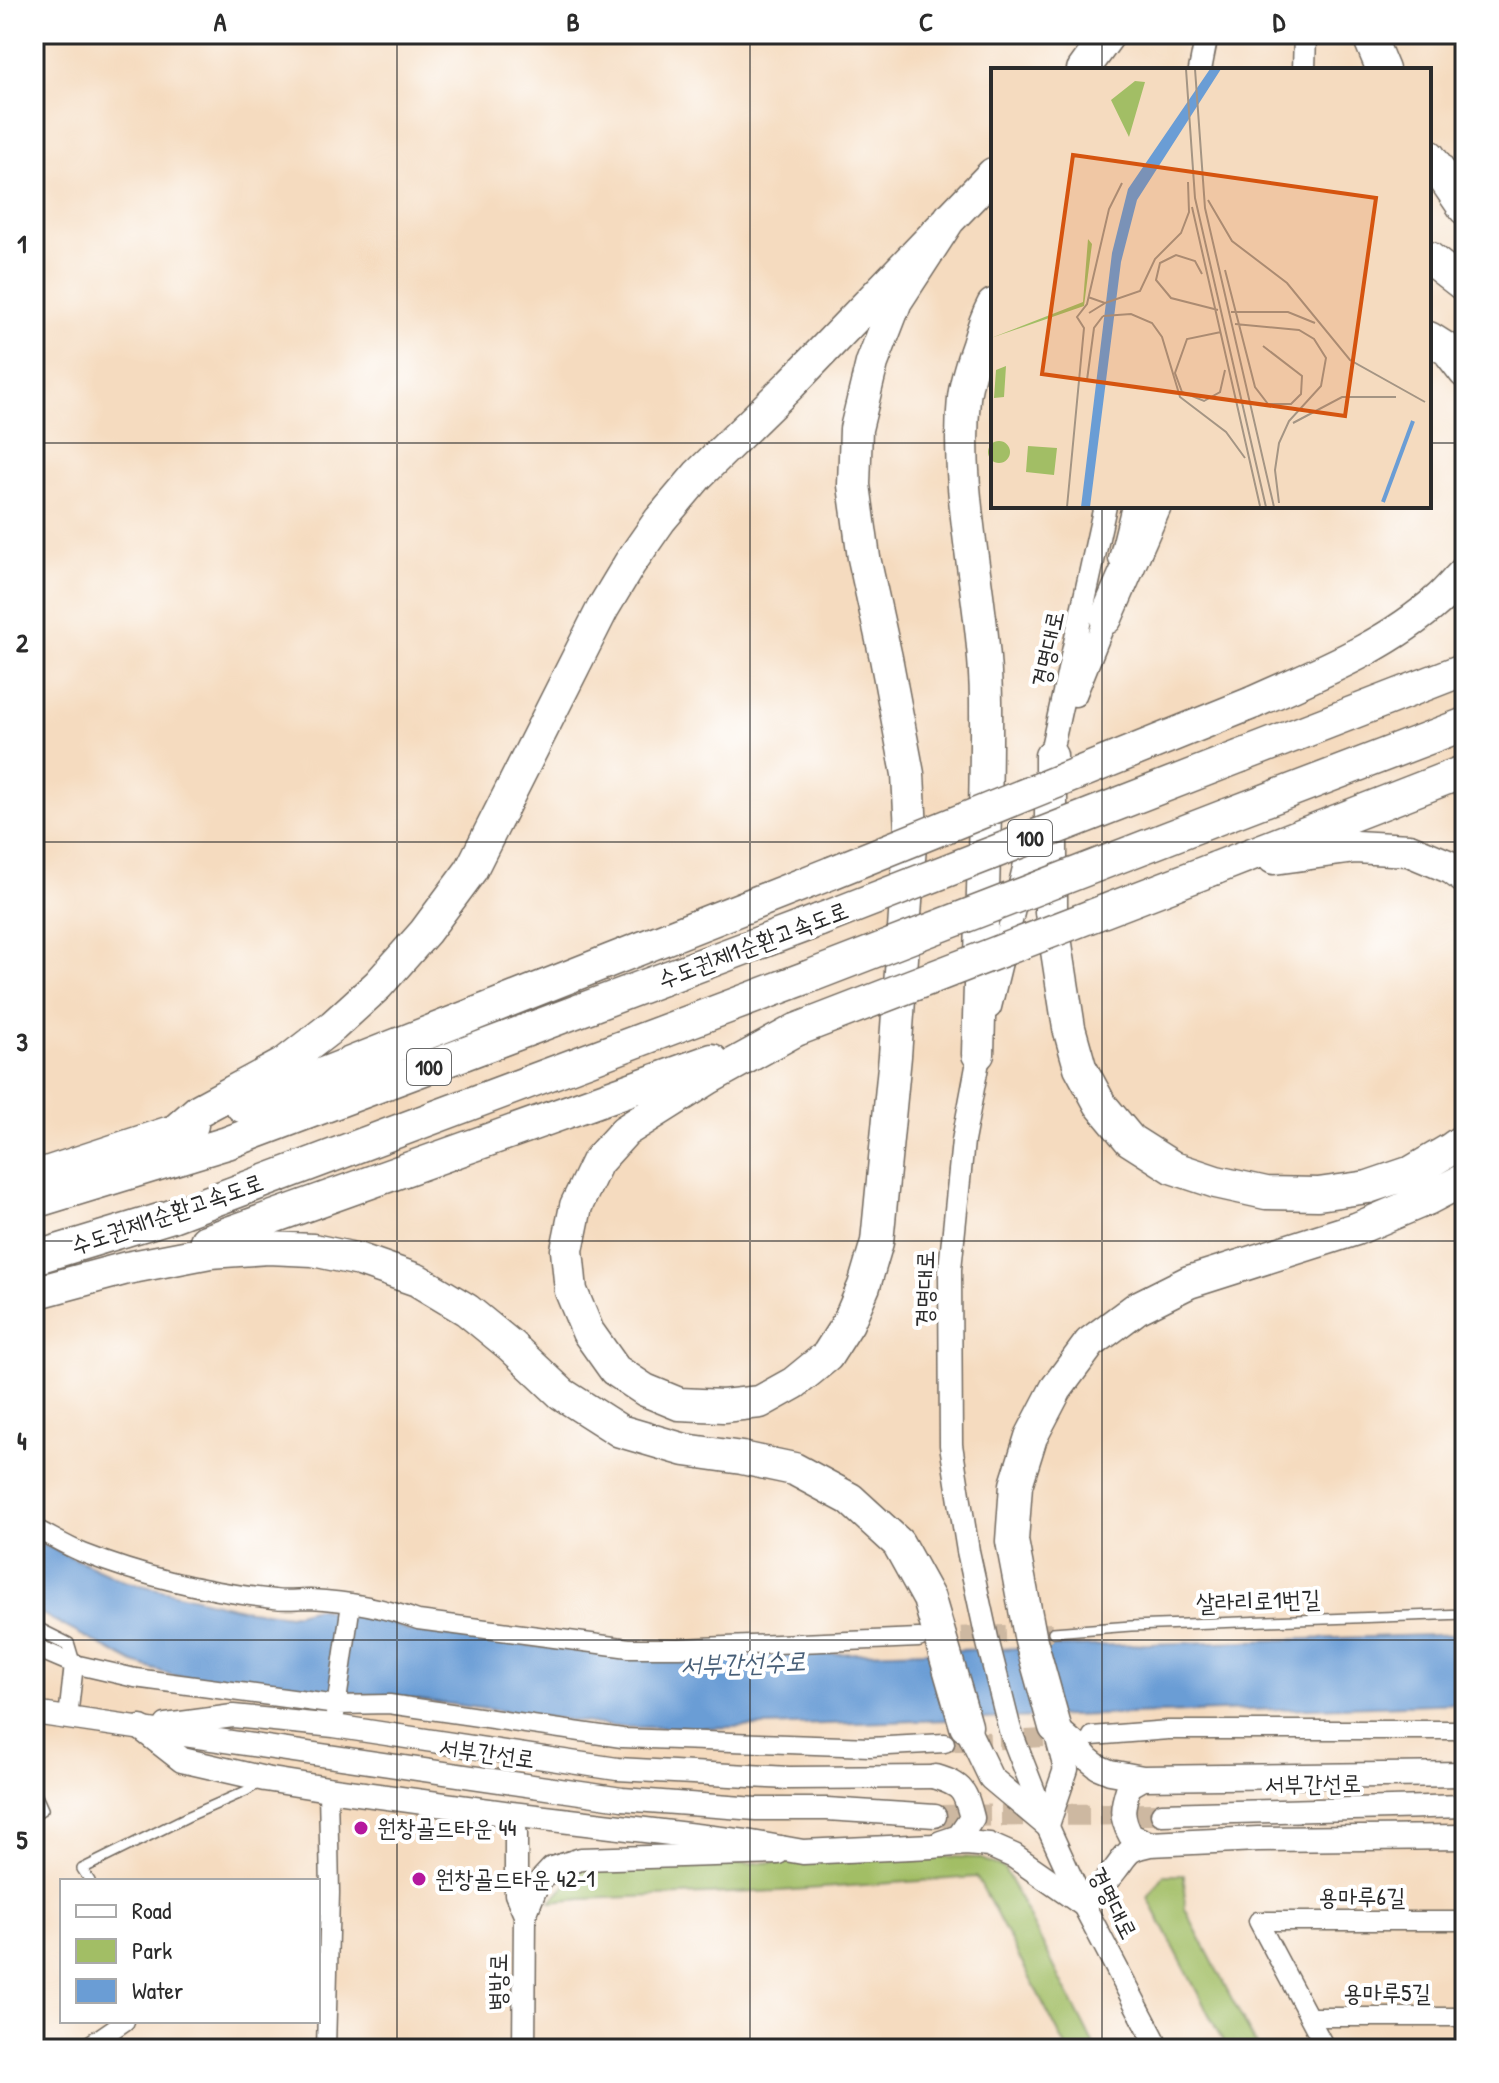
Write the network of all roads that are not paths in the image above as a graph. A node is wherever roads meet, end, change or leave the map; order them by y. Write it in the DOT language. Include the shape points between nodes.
graph roads {
  1 [pos="1109,34"];
  2 [pos="1207,34"];
  3 [pos="1305,34"];
  4 [pos="1368,34"];
  5 [pos="1084,68"];
  6 [pos="1200,68"];
  7 [pos="1304,68"];
  8 [pos="1382,68"];
  9 [pos="1431,159"];
  10 [pos="991,176"];
  11 [pos="1465,209"];
  12 [pos="950,218"];
  13 [pos="1431,260"];
  14 [pos="1465,286"];
  15 [pos="991,309"];
  16 [pos="1431,339"];
  17 [pos="1465,372"];
  18 [pos="1105,508"];
  19 [pos="1133,508"];
  20 [pos="1154,508"];
  21 [pos="1465,572"];
  22 [pos="1106,618"];
  23 [pos="1465,669"];
  24 [pos="1465,724"];
  25 [pos="1051,756"];
  26 [pos="1465,771"];
  27 [pos="1216,868"];
  28 [pos="1465,878"];
  29 [pos="796,1030"];
  30 [pos="978,1054"];
  31 [pos="174,1132"];
  32 [pos="1465,1139"];
  33 [pos="34,1177"];
  34 [pos="1465,1179"];
  35 [pos="34,1202"];
  36 [pos="34,1258"];
  37 [pos="127,1268"];
  38 [pos="34,1293"];
  39 [pos="34,1528"];
  40 [pos="350,1606"];
  41 [pos="1465,1614"];
  42 [pos="34,1627"];
  43 [pos="1042,1636"];
  44 [pos="931,1642"];
  45 [pos="34,1647"];
  46 [pos="74,1664"];
  47 [pos="336,1708"];
  48 [pos="34,1713"];
  49 [pos="68,1718"];
  50 [pos="1055,1727"];
  51 [pos="141,1728"];
  52 [pos="1465,1730"];
  53 [pos="955,1734"];
  54 [pos="1092,1736"];
  55 [pos="1465,1774"];
  56 [pos="936,1777"];
  57 [pos="1143,1778"];
  58 [pos="265,1779"];
  59 [pos="34,1789"];
  60 [pos="328,1789"];
  61 [pos="1465,1806"];
  62 [pos="511,1814"];
  63 [pos="1162,1814"];
  64 [pos="34,1815"];
  65 [pos="935,1816"];
  66 [pos="1047,1825"];
  67 [pos="1465,1837"];
  68 [pos="1150,1844"];
  69 [pos="932,1846"];
  70 [pos="803,1852"];
  71 [pos="89,1879"];
  72 [pos="324,1895"];
  73 [pos="1083,1904"];
  74 [pos="525,1915"];
  75 [pos="1465,1921"];
  76 [pos="1309,2017"];
  77 [pos="1465,2017"];
  78 [pos="122,2023"];
  79 [pos="84,2049"];
  80 [pos="326,2049"];
  81 [pos="524,2049"];
  82 [pos="1159,2049"];
  83 [pos="1326,2049"];
  1 -- 5 [label="highway"];
  2 -- 6 [label="street"];
  3 -- 7 [label="street"];
  4 -- 8 [label="highway"];
  9 -- 11 [label="highway"];
  10 -- 12 [label="highway"];
  12 -- 29 [label="highway" via="896,301 872,363 856,429 854,485 908,774 911,831 877,1242 864,1286 827,1356 760,1402 679,1404 615,1370 588,1332 571,1291 567,1250 576,1206 597,1162 625,1131"];
  12 -- 31 [label="highway" via="660,520 603,608 471,870 425,932 333,1026 284,1064 199,1110"];
  13 -- 14 [label="highway"];
  15 -- 30 [label="highway" via="965,395 961,449 986,698"];
  16 -- 17 [label="highway" via="1448,350"];
  18 -- 25 [label="street, 경명대로"];
  19 -- 22 [label="street"];
  20 -- 22 [label="highway"];
  21 -- 31 [label="highway, bridge" via="1437,601 1388,637 1252,703"];
  22 -- 25 [label="street"];
  23 -- 35 [label="highway, 수도권제1순환고속도로 / 100, bridge" via="227,1143"];
  24 -- 36 [label="highway, 수도권제1순환고속도로 / 100, bridge" via="169,1217"];
  25 -- 30 [label="street, 경명대로"];
  25 -- 32 [label="highway" via="1051,912 1069,1028 1080,1067 1100,1104 1130,1140 1174,1168 1216,1182 1266,1193 1318,1194 1368,1187 1412,1172"];
  26 -- 27 [label="highway"];
  27 -- 28 [label="highway" via="1355,847 1409,850"];
  27 -- 29 [label="highway, bridge"];
  29 -- 37 [label="highway"];
  30 -- 66 [label="street, 경명대로" via="950,1269 951,1445 988,1643 1010,1730"];
  31 -- 33 [label="highway"];
  34 -- 43 [label="highway" via="1356,1229 1189,1282 1137,1308 1090,1343 1056,1389 1031,1437 1016,1485 1012,1541"];
  37 -- 38 [label="highway"];
  37 -- 44 [label="highway" via="210,1252 268,1248 325,1252 417,1280 467,1310 562,1394 620,1431 685,1450 794,1469 850,1499 898,1543 929,1599"];
  39 -- 40 [label="street" via="81,1552 176,1583"];
  40 -- 44 [label="street" via="629,1648"];
  40 -- 47 [label="street"];
  41 -- 43 [label="lane, 살라리로1번길" via="1131,1626"];
  42 -- 46 [label="street" via="68,1644"];
  43 -- 50 [label="highway"];
  44 -- 53 [label="highway"];
  45 -- 46 [label="street"];
  46 -- 47 [label="street"];
  46 -- 49 [label="street"];
  47 -- 51 [label="street"];
  47 -- 53 [label="street" via="389,1704 622,1738 870,1747"];
  47 -- 56 [label="street" via="617,1769 789,1778"];
  48 -- 49 [label="street, 서부간선로"];
  49 -- 51 [label="street, 서부간선로"];
  50 -- 57 [label="main road" via="1098,1767"];
  50 -- 66 [label="main road" via="1066,1769"];
  51 -- 58 [label="main road" via="182,1760"];
  51 -- 65 [label="street, 서부간선로" via="622,1799"];
  52 -- 54 [label="street" via="1168,1730"];
  53 -- 56 [label="main road" via="965,1757"];
  53 -- 66 [label="main road" via="991,1778"];
  55 -- 57 [label="main road"];
  56 -- 69 [label="main road" via="954,1782 967,1796 972,1818 959,1837"];
  57 -- 68 [label="main road" via="1129,1786 1122,1805 1131,1836"];
  58 -- 60 [label="main road"];
  58 -- 71 [label="lane" via="82,1869"];
  59 -- 64 [label="lane" via="43,1809"];
  60 -- 62 [label="main road"];
  60 -- 72 [label="street"];
  61 -- 63 [label="street, 서부간선로"];
  62 -- 70 [label="main road"];
  62 -- 74 [label="street" via="516,1894"];
  66 -- 73 [label="street, 경명대로"];
  67 -- 68 [label="main road"];
  68 -- 73 [label="main road" via="1123,1857"];
  69 -- 70 [label="main road"];
  69 -- 73 [label="main road" via="989,1845"];
  70 -- 74 [label="street" via="581,1859 552,1868 538,1883"];
  72 -- 80 [label="street"];
  73 -- 82 [label="street, 경명대로"];
  74 -- 81 [label="street, 병방로"];
  75 -- 76 [label="street, 용마루6길" via="1258,1921"];
  76 -- 77 [label="street, 용마루5길"];
  76 -- 83 [label="street"];
  78 -- 79 [label="street"];
}
